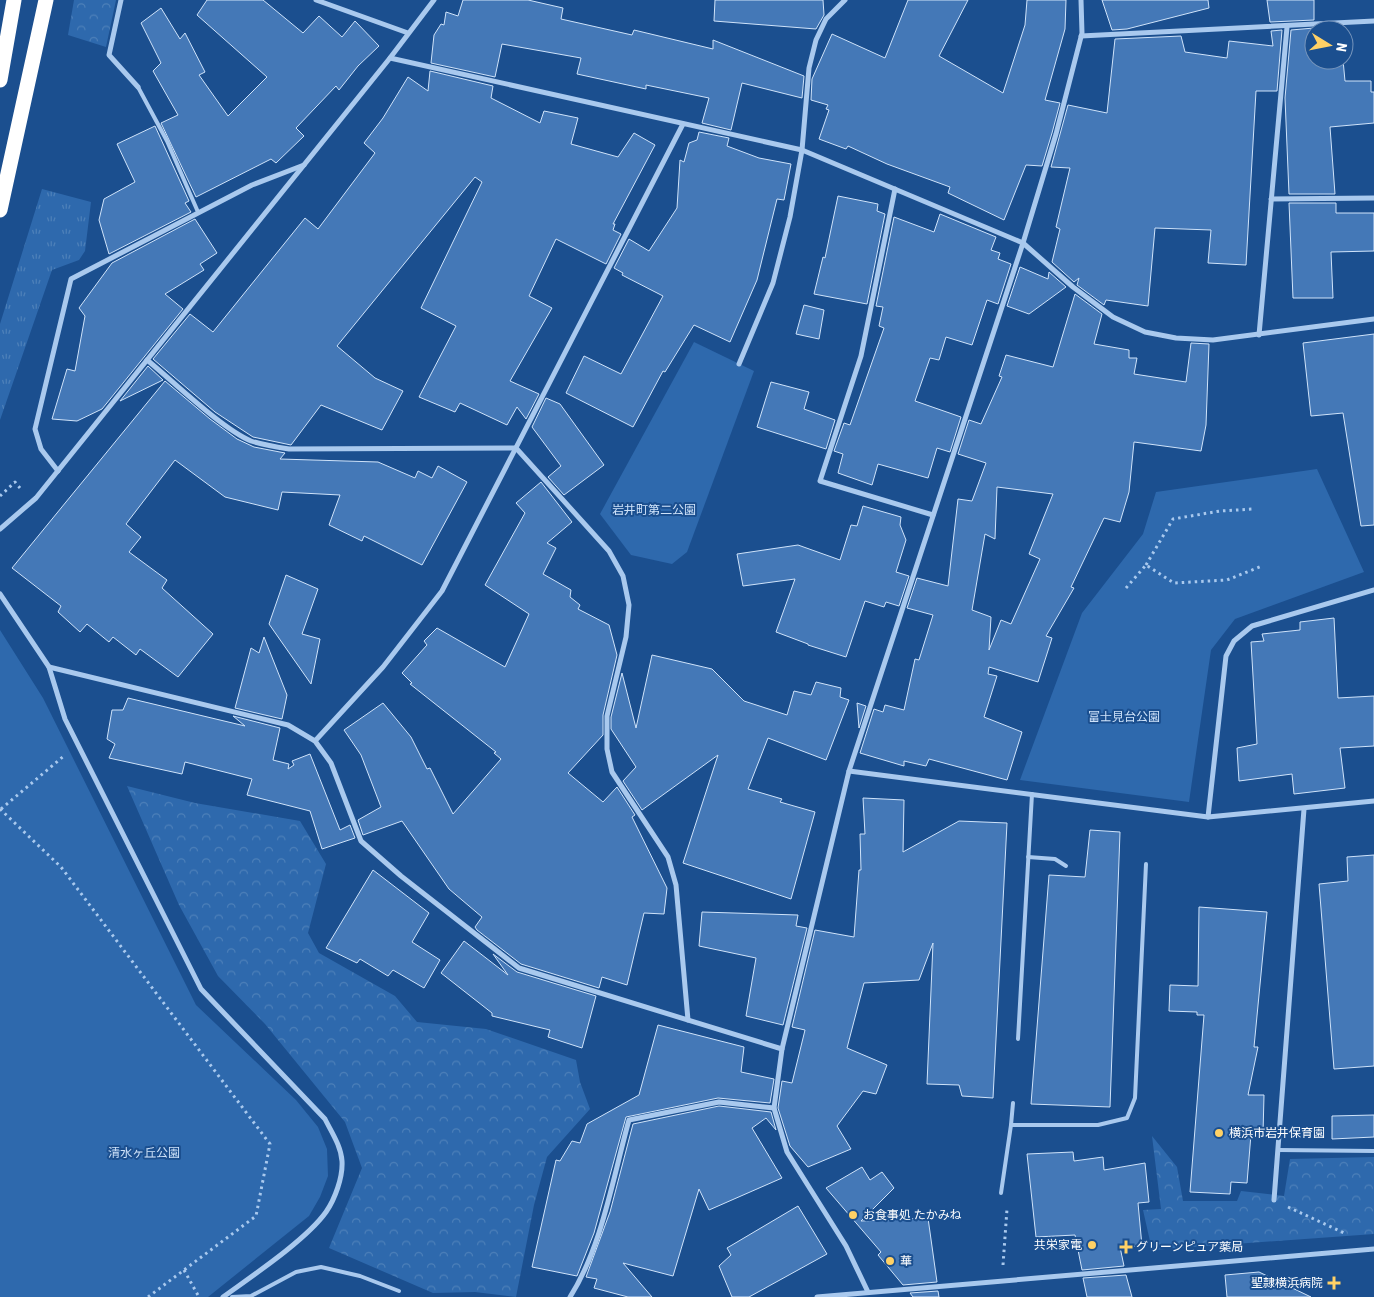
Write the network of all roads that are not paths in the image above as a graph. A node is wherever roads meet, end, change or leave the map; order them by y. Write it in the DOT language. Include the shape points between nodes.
graph roads {
  1 [pos="121,0"];
  2 [pos="316,0"];
  3 [pos="434,0"];
  4 [pos="845,0"];
  5 [pos="1081,0"];
  6 [pos="14,4"];
  7 [pos="44,8"];
  8 [pos="1374,21"];
  9 [pos="1286,27"];
  10 [pos="408,34"];
  11 [pos="1081,36"];
  12 [pos="390,58"];
  13 [pos="0,80"];
  14 [pos="138,87"];
  15 [pos="683,124"];
  16 [pos="802,150"];
  17 [pos="304,165"];
  18 [pos="895,189"];
  19 [pos="1374,198"];
  20 [pos="1271,199"];
  21 [pos="0,210"];
  22 [pos="198,212"];
  23 [pos="1023,243"];
  24 [pos="1374,319"];
  25 [pos="1259,335"];
  26 [pos="148,360"];
  27 [pos="740,364"];
  28 [pos="516,448"];
  29 [pos="58,471"];
  30 [pos="933,515"];
  31 [pos="0,530"];
  32 [pos="1374,590"];
  33 [pos="0,594"];
  34 [pos="49,667"];
  35 [pos="315,741"];
  36 [pos="849,771"];
  37 [pos="1032,793"];
  38 [pos="1374,801"];
  39 [pos="1304,809"];
  40 [pos="1208,816"];
  41 [pos="1028,857"];
  42 [pos="1146,864"];
  43 [pos="1066,866"];
  44 [pos="688,1020"];
  45 [pos="1018,1039"];
  46 [pos="782,1049"];
  47 [pos="1013,1103"];
  48 [pos="774,1108"];
  49 [pos="1011,1125"];
  50 [pos="1279,1150"];
  51 [pos="1374,1151"];
  52 [pos="1001,1193"];
  53 [pos="1274,1200"];
  54 [pos="1374,1249"];
  55 [pos="399,1291"];
  56 [pos="868,1292"];
  57 [pos="223,1297"];
  58 [pos="232,1297"];
  59 [pos="570,1297"];
  60 [pos="817,1297"];
  1 -- 14 [label="street" via="109,55"];
  2 -- 10 [label="street"];
  3 -- 10 [label="street"];
  4 -- 16 [label="street" via="826,20 816,40 809,68"];
  5 -- 11 [label="street"];
  6 -- 13 [label="highway"];
  7 -- 21 [label="highway"];
  8 -- 9 [label="street"];
  9 -- 11 [label="street"];
  9 -- 20 [label="street"];
  10 -- 12 [label="street"];
  11 -- 23 [label="street"];
  12 -- 15 [label="street"];
  12 -- 17 [label="street"];
  14 -- 22 [label="lane" via="167,141"];
  15 -- 16 [label="street"];
  15 -- 28 [label="street"];
  16 -- 18 [label="street"];
  16 -- 27 [label="street" via="773,283"];
  17 -- 22 [label="street" via="252,185"];
  17 -- 26 [label="street"];
  18 -- 23 [label="street"];
  18 -- 30 [label="street" via="861,356 820,481"];
  19 -- 20 [label="street"];
  20 -- 25 [label="street"];
  22 -- 29 [label="street" via="71,278 35,429 41,449"];
  23 -- 25 [label="street" via="1113,317 1145,332 1213,340"];
  23 -- 30 [label="street"];
  24 -- 25 [label="street"];
  26 -- 28 [label="street" via="227,426 250,440 269,446 289,449"];
  26 -- 29 [label="street"];
  28 -- 35 [label="street" via="442,591 383,667"];
  28 -- 44 [label="street" via="609,551 623,576 629,605 626,637 606,716 607,749 612,772 668,857 676,885"];
  29 -- 31 [label="street" via="36,498"];
  30 -- 36 [label="street"];
  32 -- 40 [label="street" via="1252,626 1234,641 1226,656"];
  33 -- 34 [label="street"];
  34 -- 35 [label="street" via="288,725"];
  34 -- 57 [label="street" via="65,719 201,989 325,1119 339,1146 342,1163 338,1187 326,1212 306,1232"];
  35 -- 44 [label="street" via="331,764 361,841 518,968"];
  36 -- 37 [label="street"];
  36 -- 46 [label="street"];
  37 -- 40 [label="street"];
  37 -- 41 [label="lane"];
  38 -- 39 [label="street"];
  39 -- 40 [label="street"];
  39 -- 50 [label="street"];
  41 -- 43 [label="lane" via="1055,859"];
  41 -- 45 [label="lane"];
  42 -- 49 [label="lane" via="1135,1098 1127,1118 1098,1125"];
  44 -- 46 [label="street"];
  46 -- 48 [label="street"];
  47 -- 49 [label="lane"];
  48 -- 56 [label="street" via="787,1152 846,1246"];
  48 -- 59 [label="street" via="719,1102 629,1120 598,1232 581,1280"];
  49 -- 52 [label="lane"];
  50 -- 51 [label="lane"];
  50 -- 53 [label="street"];
  54 -- 56 [label="street"];
  55 -- 58 [label="lane" via="360,1276 321,1267 296,1272 251,1296"];
  56 -- 60 [label="street"];
}
